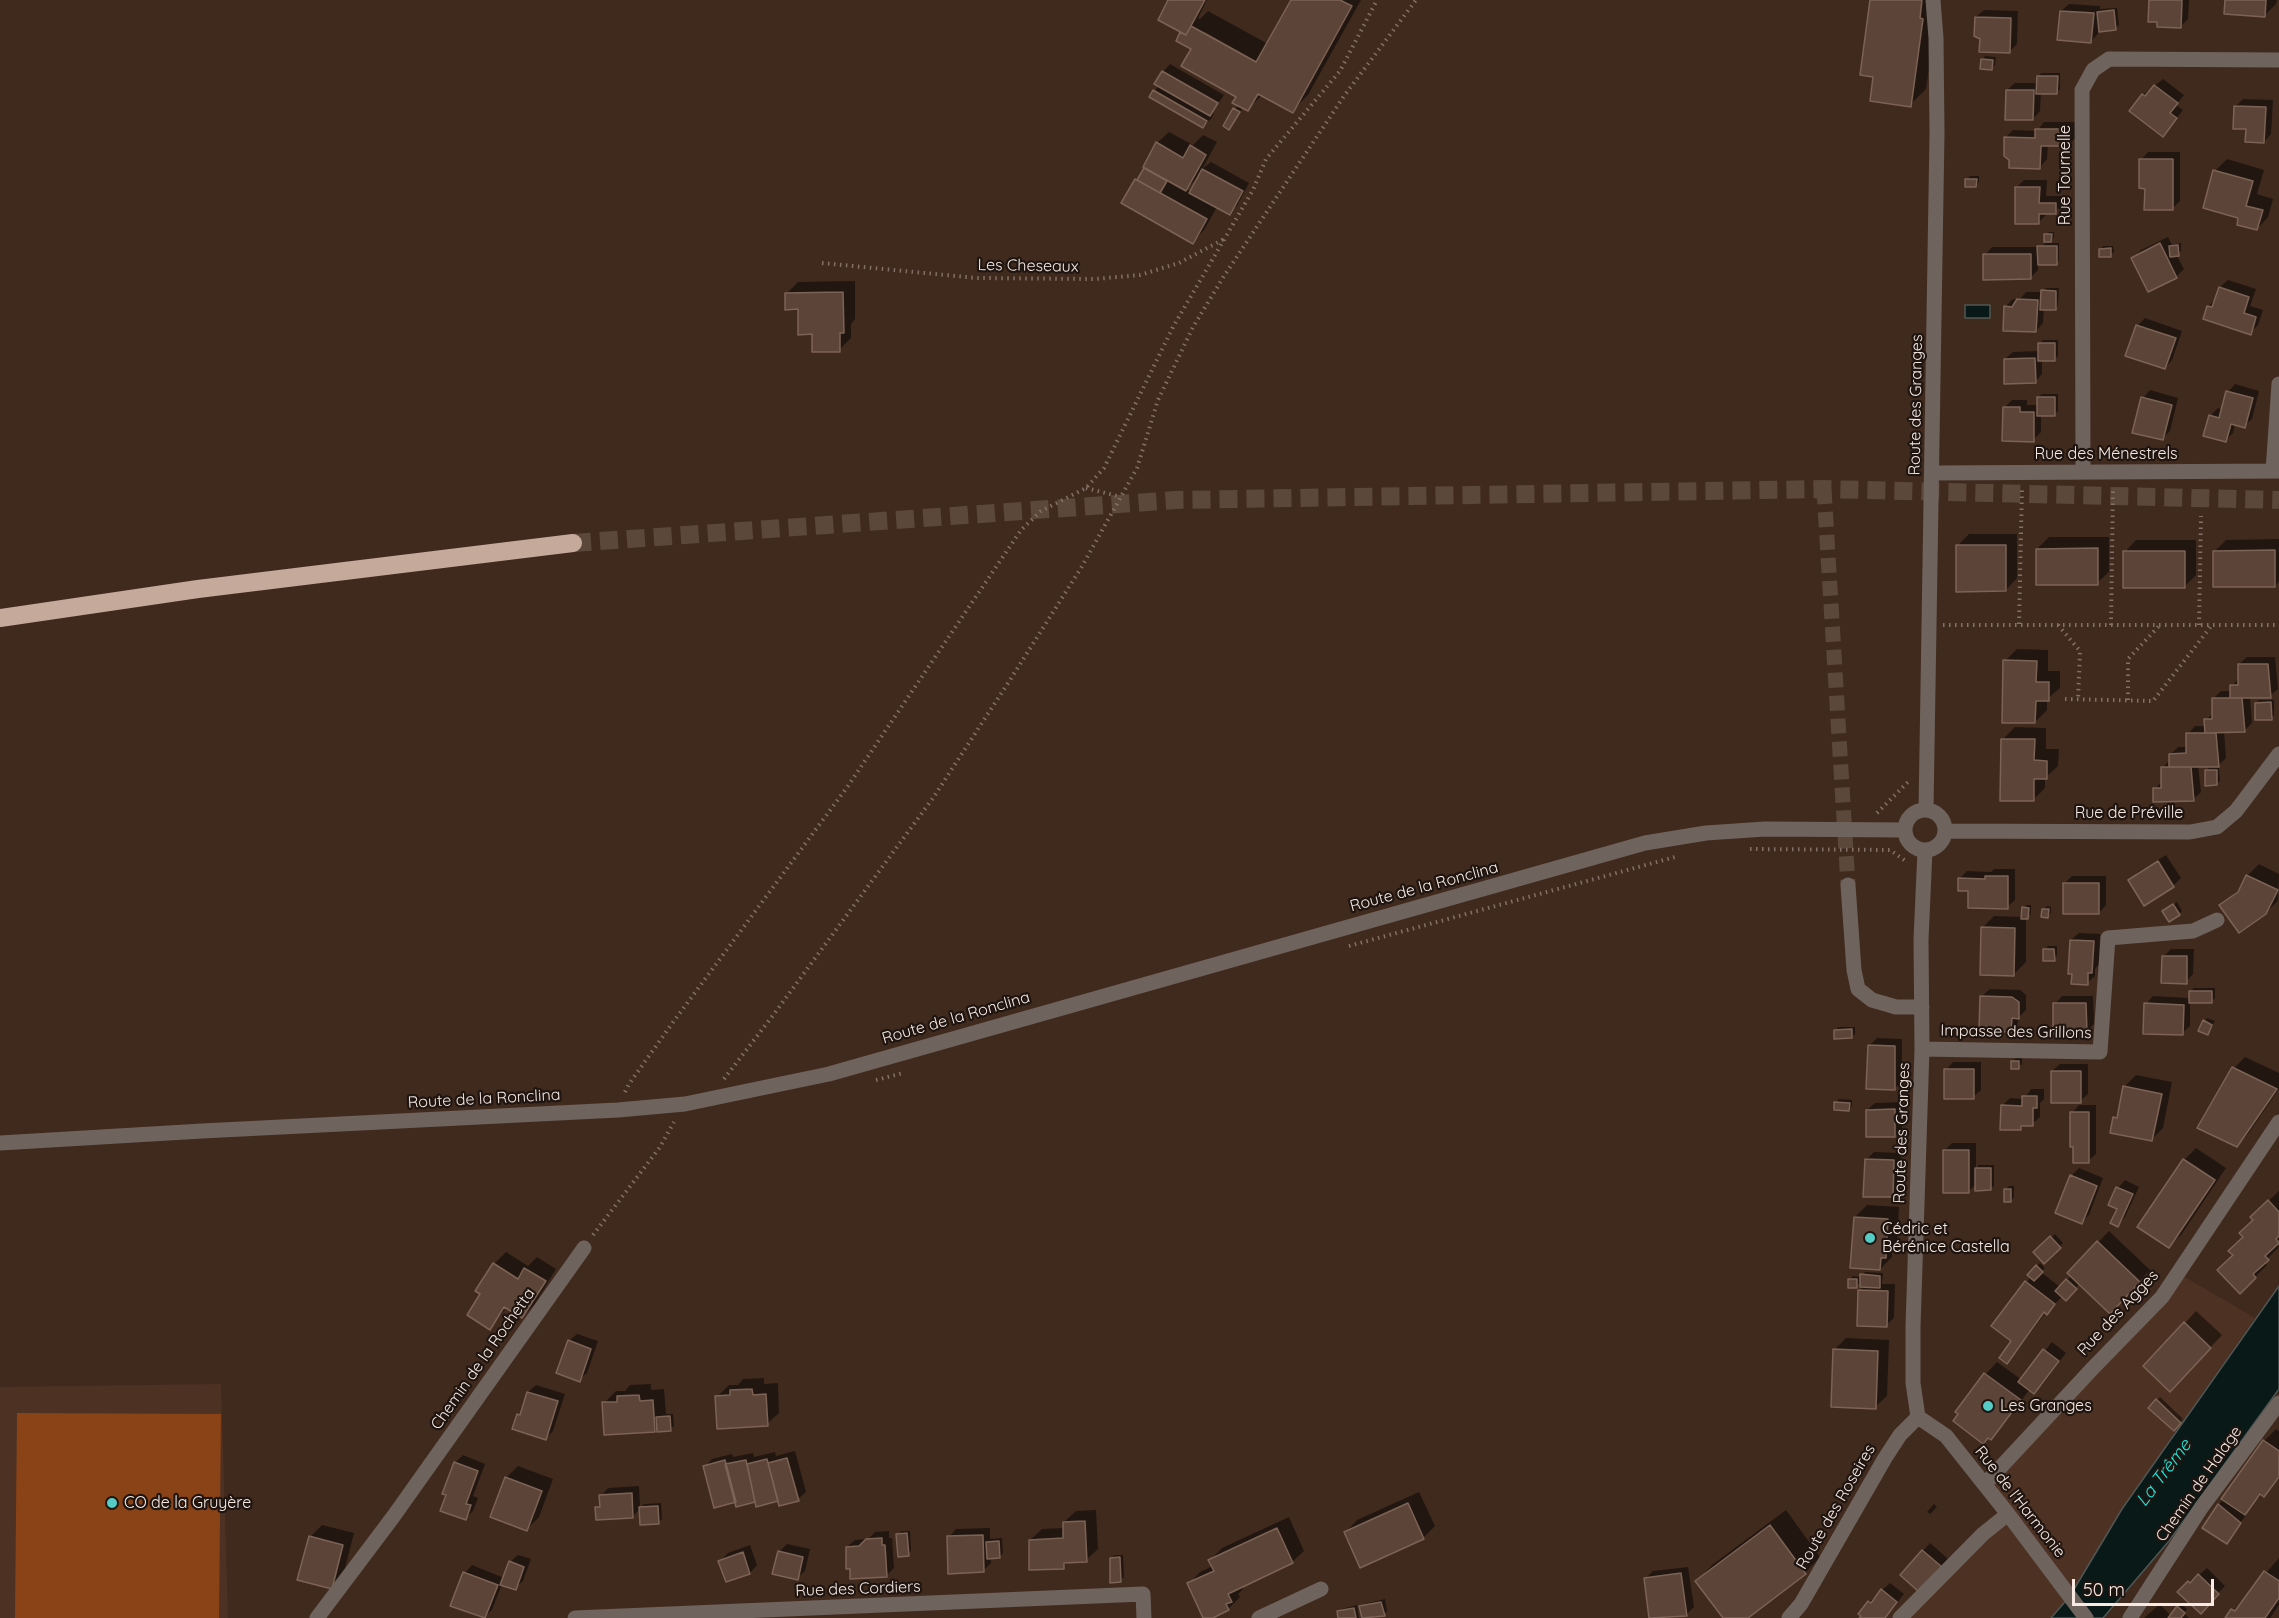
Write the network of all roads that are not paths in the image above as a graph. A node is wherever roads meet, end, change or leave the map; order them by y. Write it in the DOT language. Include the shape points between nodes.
graph roads {
  1 [pos="1933,0"];
  2 [pos="2279,60"];
  3 [pos="2279,384"];
  4 [pos="2083,471"];
  5 [pos="2276,471"];
  6 [pos="1933,473"];
  7 [pos="573,543"];
  8 [pos="0,618"];
  9 [pos="2279,754"];
  10 [pos="1926,810"];
  11 [pos="1905,830"];
  12 [pos="1945,831"];
  13 [pos="1925,850"];
  14 [pos="1848,885"];
  15 [pos="2217,920"];
  16 [pos="1922,1007"];
  17 [pos="1923,1049"];
  18 [pos="2279,1122"];
  19 [pos="0,1143"];
  20 [pos="584,1248"];
  21 [pos="2279,1403"];
  22 [pos="1918,1417"];
  23 [pos="1985,1484"];
  24 [pos="2008,1514"];
  25 [pos="1321,1589"];
  26 [pos="953,1611"];
  27 [pos="317,1618"];
  28 [pos="575,1618"];
  29 [pos="1144,1618"];
  30 [pos="1259,1618"];
  31 [pos="1789,1618"];
  32 [pos="1900,1618"];
  33 [pos="2086,1618"];
  34 [pos="2130,1618"];
  1 -- 6 [label="street, Route des Granges" via="1937,133"];
  2 -- 4 [label="street, Rue Tournelle" via="2109,59 2093,70 2082,90"];
  3 -- 5 [label="street"];
  4 -- 5 [label="street, Rue des Ménestrels"];
  4 -- 6 [label="street, Rue des Ménestrels"];
  6 -- 10 [label="street, Route des Granges"];
  7 -- 8 [label="highway" via="221,586"];
  9 -- 12 [label="street, Rue de Préville" via="2236,811 2217,827 2190,832"];
  10 -- 11 [label="street" via="1911,816"];
  10 -- 12 [label="street" via="1940,816"];
  11 -- 13 [label="street" via="1911,844"];
  11 -- 19 [label="street, Route de la Ronclina" via="1765,829 1706,832 1645,843 829,1074 718,1099 618,1110"];
  12 -- 13 [label="street" via="1941,842"];
  13 -- 16 [label="street, Route des Granges"];
  14 -- 16 [label="street" via="1858,989 1872,1000 1896,1007"];
  15 -- 17 [label="street, Impasse des Grillons" via="2193,931 2108,938 2100,1052"];
  16 -- 17 [label="street, Route des Granges"];
  17 -- 22 [label="street, Route des Granges" via="1913,1327 1913,1383"];
  18 -- 23 [label="street, Rue des Agges" via="2162,1297"];
  20 -- 27 [label="street, Chemin de la Rochetta"];
  21 -- 34 [label="street, Chemin de Halage" via="2201,1508"];
  22 -- 23 [label="street, Rue de l'Harmonie" via="1946,1436"];
  22 -- 31 [label="street, Route des Roseires" via="1894,1443 1801,1604"];
  23 -- 24 [label="street, Rue de l'Harmonie"];
  24 -- 32 [label="street"];
  24 -- 33 [label="street, Rue de l'Harmonie"];
  25 -- 30 [label="street"];
  26 -- 28 [label="street, Rue des Cordiers"];
  26 -- 29 [label="street, Rue des Cordiers" via="1143,1594"];
}
